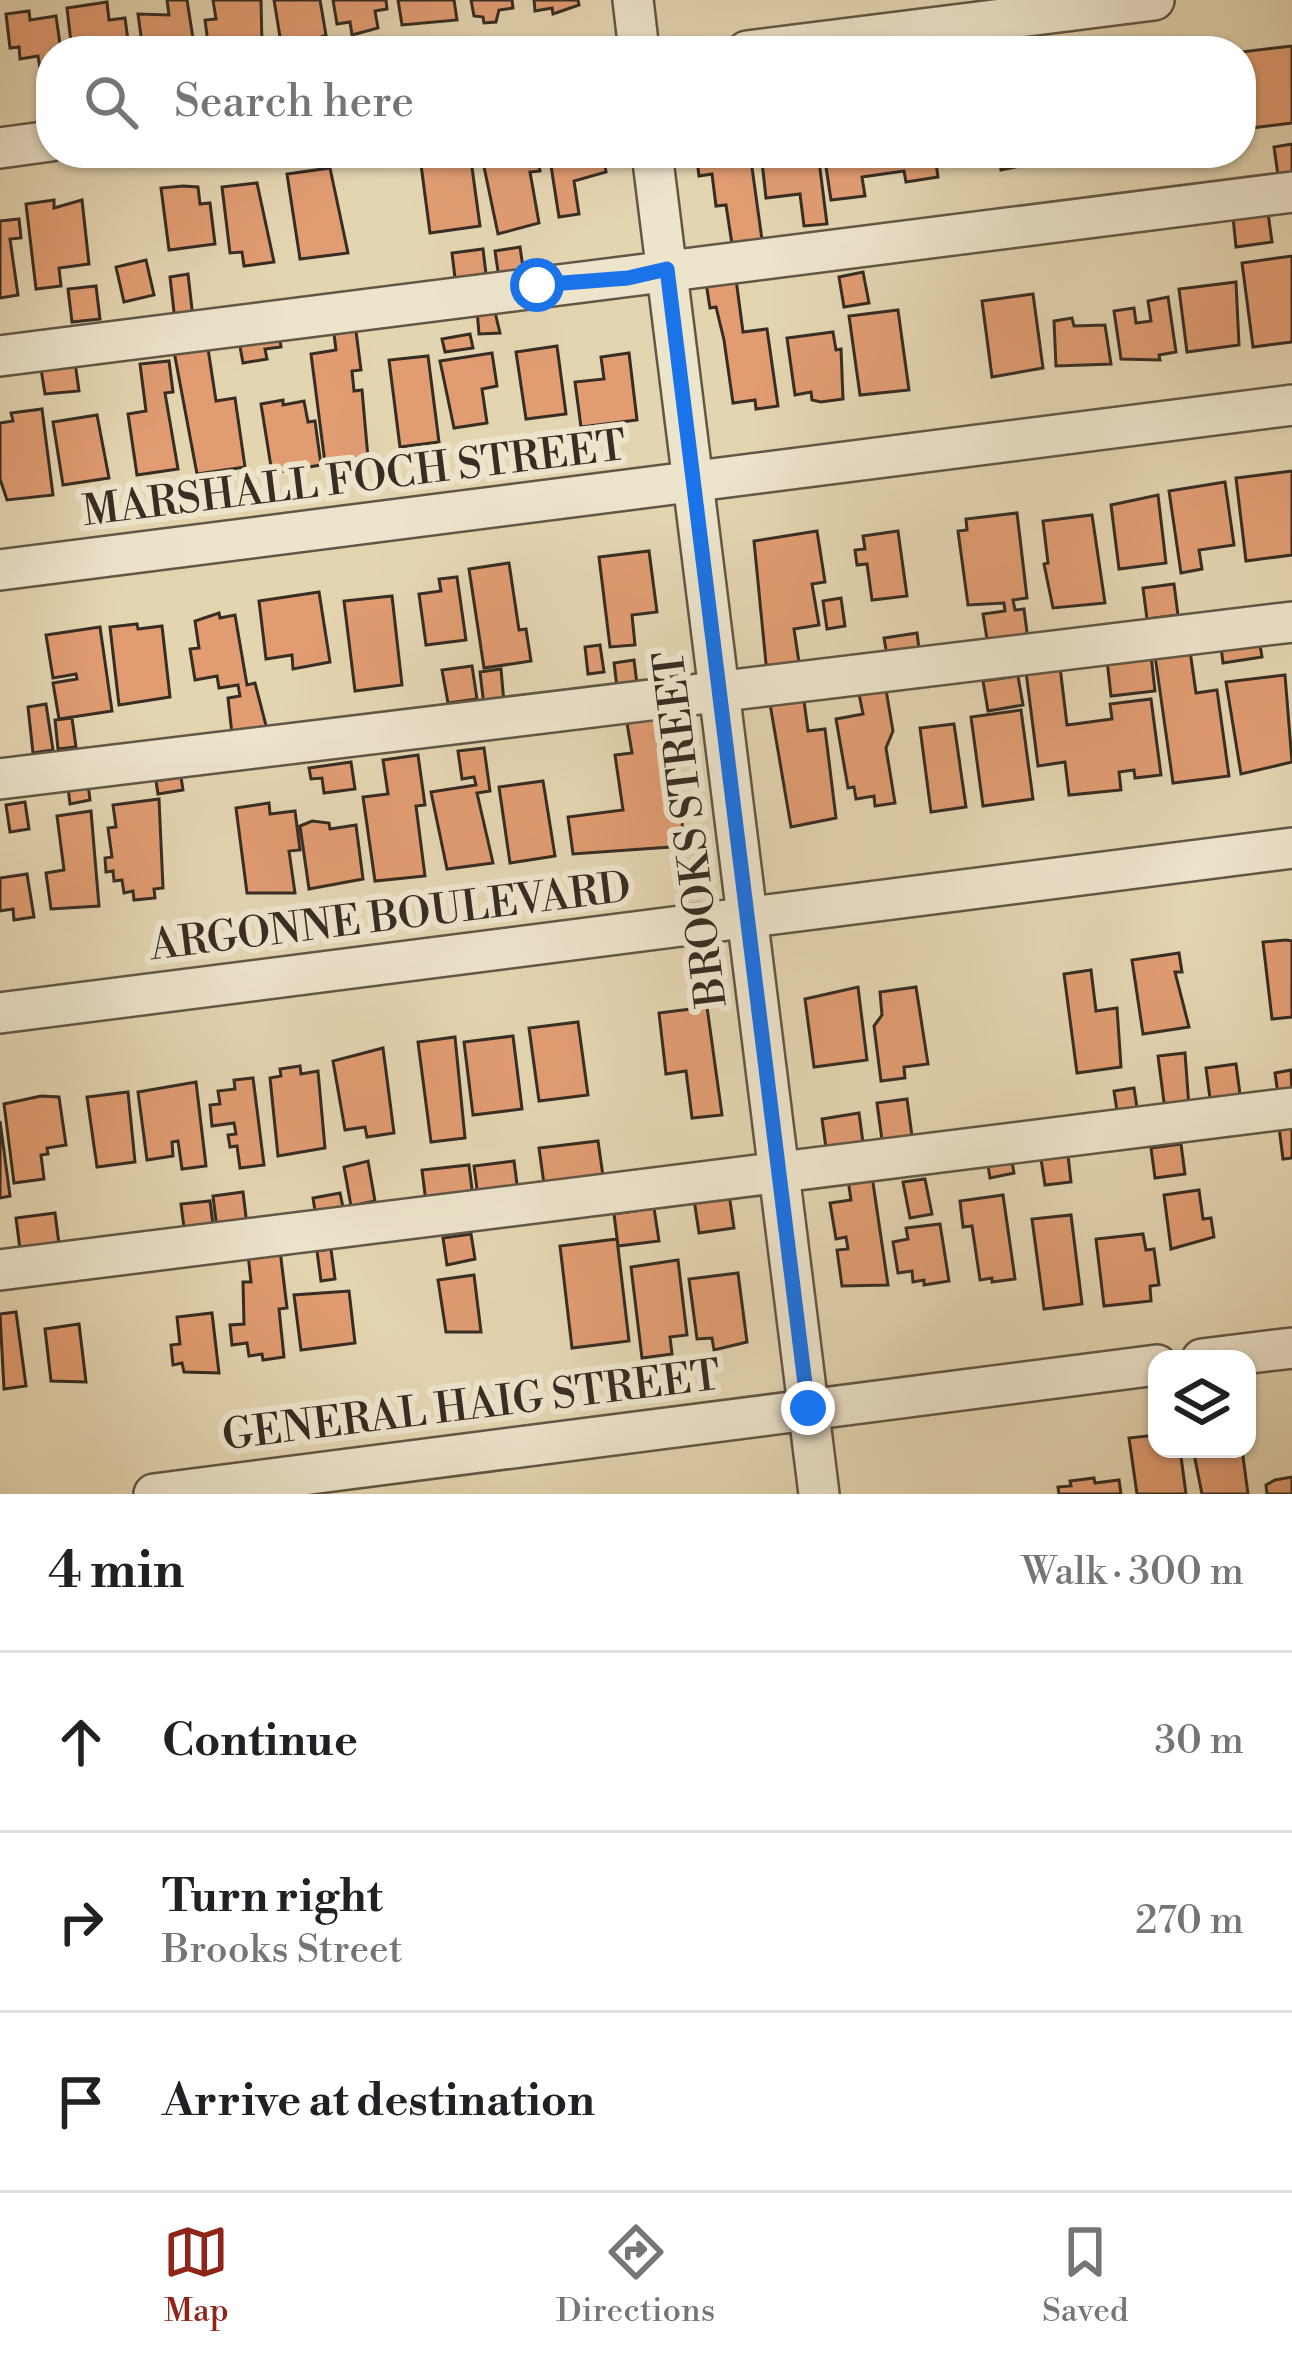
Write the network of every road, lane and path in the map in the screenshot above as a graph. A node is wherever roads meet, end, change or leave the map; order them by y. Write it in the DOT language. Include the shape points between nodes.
graph roads {
  1 [pos="633,0"];
  2 [pos="1154,0"];
  3 [pos="637,36"];
  4 [pos="867,36"];
  5 [pos="36,143"];
  6 [pos="0,148"];
  7 [pos="654,168"];
  8 [pos="1292,192"];
  9 [pos="667,269"];
  10 [pos="0,356"];
  11 [pos="1292,404"];
  12 [pos="696,482"];
  13 [pos="0,570"];
  14 [pos="1292,622"];
  15 [pos="721,691"];
  16 [pos="0,778"];
  17 [pos="1292,848"];
  18 [pos="748,919"];
  19 [pos="0,1012"];
  20 [pos="1292,1108"];
  21 [pos="779,1172"];
  22 [pos="0,1270"];
  23 [pos="1292,1348"];
  24 [pos="1256,1352"];
  25 [pos="1148,1366"];
  26 [pos="808,1408"];
  27 [pos="154,1494"];
  28 [pos="819,1494"];
  1 -- 3 [label="street"];
  2 -- 4 [label="street"];
  5 -- 6 [label="street"];
  7 -- 9 [label="street, BROOKS STREET"];
  8 -- 9 [label="street"];
  9 -- 10 [label="street"];
  9 -- 12 [label="street, BROOKS STREET"];
  11 -- 12 [label="street, MARSHALL FOCH STREET"];
  12 -- 13 [label="street, MARSHALL FOCH STREET"];
  12 -- 15 [label="street, BROOKS STREET"];
  14 -- 15 [label="street"];
  15 -- 16 [label="street"];
  15 -- 18 [label="street, BROOKS STREET"];
  17 -- 18 [label="street, ARGONNE BOULEVARD"];
  18 -- 19 [label="street, ARGONNE BOULEVARD"];
  18 -- 21 [label="street, BROOKS STREET"];
  20 -- 21 [label="street"];
  21 -- 22 [label="street"];
  21 -- 26 [label="street, BROOKS STREET"];
  23 -- 24 [label="street"];
  25 -- 26 [label="street, GENERAL HAIG STREET"];
  26 -- 27 [label="street, GENERAL HAIG STREET"];
  26 -- 28 [label="street, BROOKS STREET"];
}
